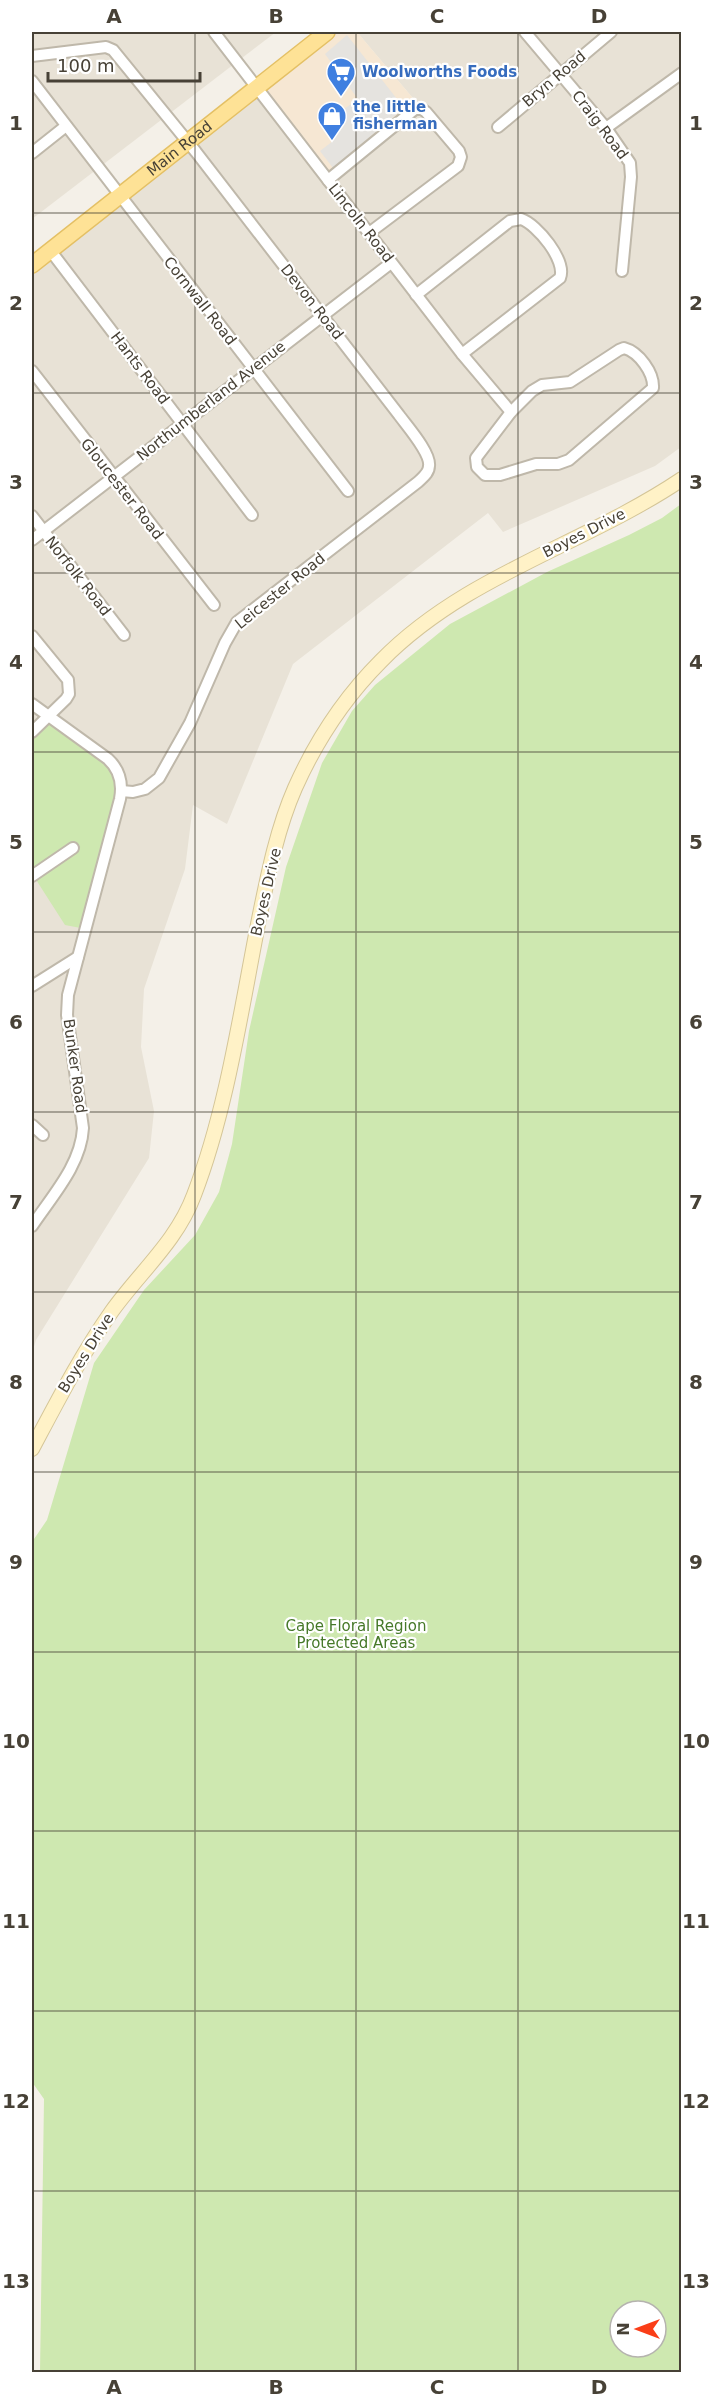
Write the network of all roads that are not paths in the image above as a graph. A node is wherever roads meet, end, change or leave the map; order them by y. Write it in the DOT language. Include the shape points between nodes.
graph roads {
  1 [pos="214,32"];
  2 [pos="327,32"];
  3 [pos="525,32"];
  4 [pos="610,32"];
  5 [pos="32,56"];
  6 [pos="560,73"];
  7 [pos="681,74"];
  8 [pos="32,81"];
  9 [pos="258,88"];
  10 [pos="66,126"];
  11 [pos="498,128"];
  12 [pos="606,128"];
  13 [pos="188,143"];
  14 [pos="32,153"];
  15 [pos="328,180"];
  16 [pos="119,196"];
  17 [pos="369,233"];
  18 [pos="50,250"];
  19 [pos="391,263"];
  20 [pos="32,265"];
  21 [pos="622,271"];
  22 [pos="416,295"];
  23 [pos="323,315"];
  24 [pos="462,354"];
  25 [pos="253,369"];
  26 [pos="32,371"];
  27 [pos="511,412"];
  28 [pos="182,424"];
  29 [pos="430,465"];
  30 [pos="113,477"];
  31 [pos="681,479"];
  32 [pos="348,491"];
  33 [pos="252,514"];
  34 [pos="32,516"];
  35 [pos="43,531"];
  36 [pos="32,540"];
  37 [pos="214,605"];
  38 [pos="124,635"];
  39 [pos="32,636"];
  40 [pos="32,704"];
  41 [pos="48,716"];
  42 [pos="32,732"];
  43 [pos="121,791"];
  44 [pos="73,848"];
  45 [pos="32,876"];
  46 [pos="78,957"];
  47 [pos="32,986"];
  48 [pos="32,1125"];
  49 [pos="43,1135"];
  50 [pos="32,1226"];
  51 [pos="32,1449"];
  1 -- 9 [label="street, Lincoln Road"];
  2 -- 9 [label="main road, Main Road"];
  3 -- 6 [label="street, Craig Road"];
  4 -- 6 [label="street, Bryn Road"];
  5 -- 13 [label="street, Devon Road" via="111,48"];
  6 -- 11 [label="street, Bryn Road"];
  6 -- 12 [label="street, Craig Road"];
  7 -- 12 [label="street"];
  8 -- 10 [label="street, Cornwall Road"];
  9 -- 13 [label="main road, Main Road"];
  9 -- 15 [label="street, Lincoln Road"];
  10 -- 14 [label="street"];
  10 -- 16 [label="street, Cornwall Road"];
  12 -- 21 [label="street, Craig Road" via="630,163"];
  13 -- 16 [label="main road, Main Road"];
  13 -- 23 [label="street, Devon Road"];
  15 -- 17 [label="street, Lincoln Road"];
  15 -- 17 [label="street" via="415,109 426,112 459,151 458,166"];
  16 -- 18 [label="main road, Main Road"];
  16 -- 25 [label="street, Cornwall Road"];
  17 -- 19 [label="street, Lincoln Road"];
  18 -- 20 [label="main road, Main Road"];
  18 -- 28 [label="street, Hants Road"];
  19 -- 22 [label="street, Lincoln Road"];
  19 -- 23 [label="street, Northumberland Avenue"];
  22 -- 24 [label="street, Lincoln Road"];
  22 -- 24 [label="street" via="510,220 521,219 536,227 560,262 560,278"];
  23 -- 25 [label="street, Northumberland Avenue"];
  23 -- 29 [label="street, Devon Road" via="399,415"];
  24 -- 27 [label="street, Lincoln Road"];
  25 -- 28 [label="street, Northumberland Avenue"];
  25 -- 32 [label="street, Cornwall Road"];
  26 -- 30 [label="street, Gloucester Road"];
  27 -- 27 [label="street" via="476,458 477,467 485,475 500,476 536,464 569,460 651,392 654,383 634,352 624,348 570,382 537,387"];
  28 -- 30 [label="street, Northumberland Avenue"];
  28 -- 33 [label="street, Hants Road"];
  29 -- 43 [label="street, Leicester Road" via="418,482 237,622 159,778 145,789"];
  30 -- 35 [label="street, Northumberland Avenue"];
  30 -- 37 [label="street, Gloucester Road"];
  31 -- 51 [label="main road, Boyes Drive" via="628,511 498,576 437,613 380,662 340,710 308,762 286,810 267,882 217,1123 193,1197 170,1240 116,1306 78,1362"];
  34 -- 35 [label="street, Norfolk Road"];
  35 -- 36 [label="street, Northumberland Avenue"];
  35 -- 38 [label="street, Norfolk Road"];
  39 -- 41 [label="street" via="70,686 66,699"];
  40 -- 41 [label="street"];
  41 -- 42 [label="street"];
  41 -- 43 [label="street" via="112,762 120,777"];
  43 -- 46 [label="street, Bunker Road"];
  44 -- 45 [label="street"];
  46 -- 47 [label="street"];
  46 -- 50 [label="street, Bunker Road" via="67,1006 82,1140 72,1165"];
  48 -- 49 [label="street"];
}
